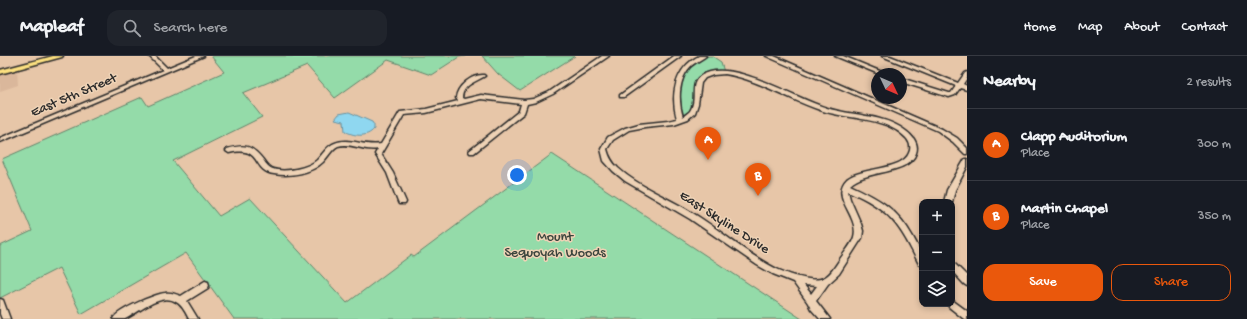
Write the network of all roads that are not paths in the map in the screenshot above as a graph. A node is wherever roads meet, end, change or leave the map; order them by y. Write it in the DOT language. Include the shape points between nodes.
graph roads {
  1 [pos="60,56"];
  2 [pos="152,56"];
  3 [pos="201,56"];
  4 [pos="606,56"];
  5 [pos="678,56"];
  6 [pos="703,56"];
  7 [pos="769,56"];
  8 [pos="838,56"];
  9 [pos="885,56"];
  10 [pos="871,69"];
  11 [pos="166,70"];
  12 [pos="0,72"];
  13 [pos="967,74"];
  14 [pos="482,76"];
  15 [pos="907,82"];
  16 [pos="960,85"];
  17 [pos="967,88"];
  18 [pos="622,96"];
  19 [pos="462,101"];
  20 [pos="524,102"];
  21 [pos="681,120"];
  22 [pos="0,140"];
  23 [pos="382,146"];
  24 [pos="229,151"];
  25 [pos="472,151"];
  26 [pos="967,152"];
  27 [pos="967,161"];
  28 [pos="845,186"];
  29 [pos="949,199"];
  30 [pos="402,202"];
  31 [pos="919,256"];
  32 [pos="955,269"];
  33 [pos="796,281"];
  34 [pos="824,282"];
  35 [pos="967,282"];
  36 [pos="205,285"];
  37 [pos="181,300"];
  38 [pos="811,300"];
  39 [pos="0,303"];
  40 [pos="955,306"];
  41 [pos="967,316"];
  42 [pos="6,319"];
  43 [pos="117,319"];
  44 [pos="194,319"];
  45 [pos="826,319"];
  1 -- 12 [label="main road"];
  2 -- 11 [label="street"];
  3 -- 11 [label="street, East 5th Street"];
  4 -- 20 [label="street" via="551,93 534,101"];
  5 -- 18 [label="street"];
  6 -- 21 [label="street" via="690,63 680,76 677,108"];
  7 -- 26 [label="street" via="929,125 956,140"];
  8 -- 10 [label="street"];
  9 -- 16 [label="street"];
  11 -- 22 [label="street, East 5th Street"];
  13 -- 16 [label="street"];
  14 -- 19 [label="street" via="461,90 459,98"];
  15 -- 16 [label="street" via="949,95"];
  16 -- 17 [label="street"];
  19 -- 20 [label="street" via="481,97"];
  19 -- 23 [label="street" via="426,111 402,113"];
  20 -- 25 [label="street" via="522,112"];
  21 -- 28 [label="street" via="696,108 697,84 701,78 720,72 741,75 821,109 886,123 910,139 914,150 903,163 852,179"];
  21 -- 33 [label="street, East Skyline Drive" via="635,126 612,137 605,153 614,169 771,269"];
  23 -- 24 [label="street" via="367,149 352,144 335,145 310,168 276,173 268,171 250,151 243,148"];
  23 -- 30 [label="street" via="378,154 390,173"];
  27 -- 29 [label="street"];
  28 -- 31 [label="street" via="893,213 908,233"];
  28 -- 34 [label="street" via="845,197 857,219 858,238 836,272"];
  32 -- 35 [label="street"];
  33 -- 34 [label="street, East Skyline Drive"];
  33 -- 38 [label="street"];
  34 -- 38 [label="street"];
  36 -- 37 [label="street"];
  37 -- 43 [label="street" via="170,295 161,297"];
  37 -- 44 [label="street"];
  38 -- 45 [label="street"];
  39 -- 42 [label="street"];
  40 -- 41 [label="street"];
}
